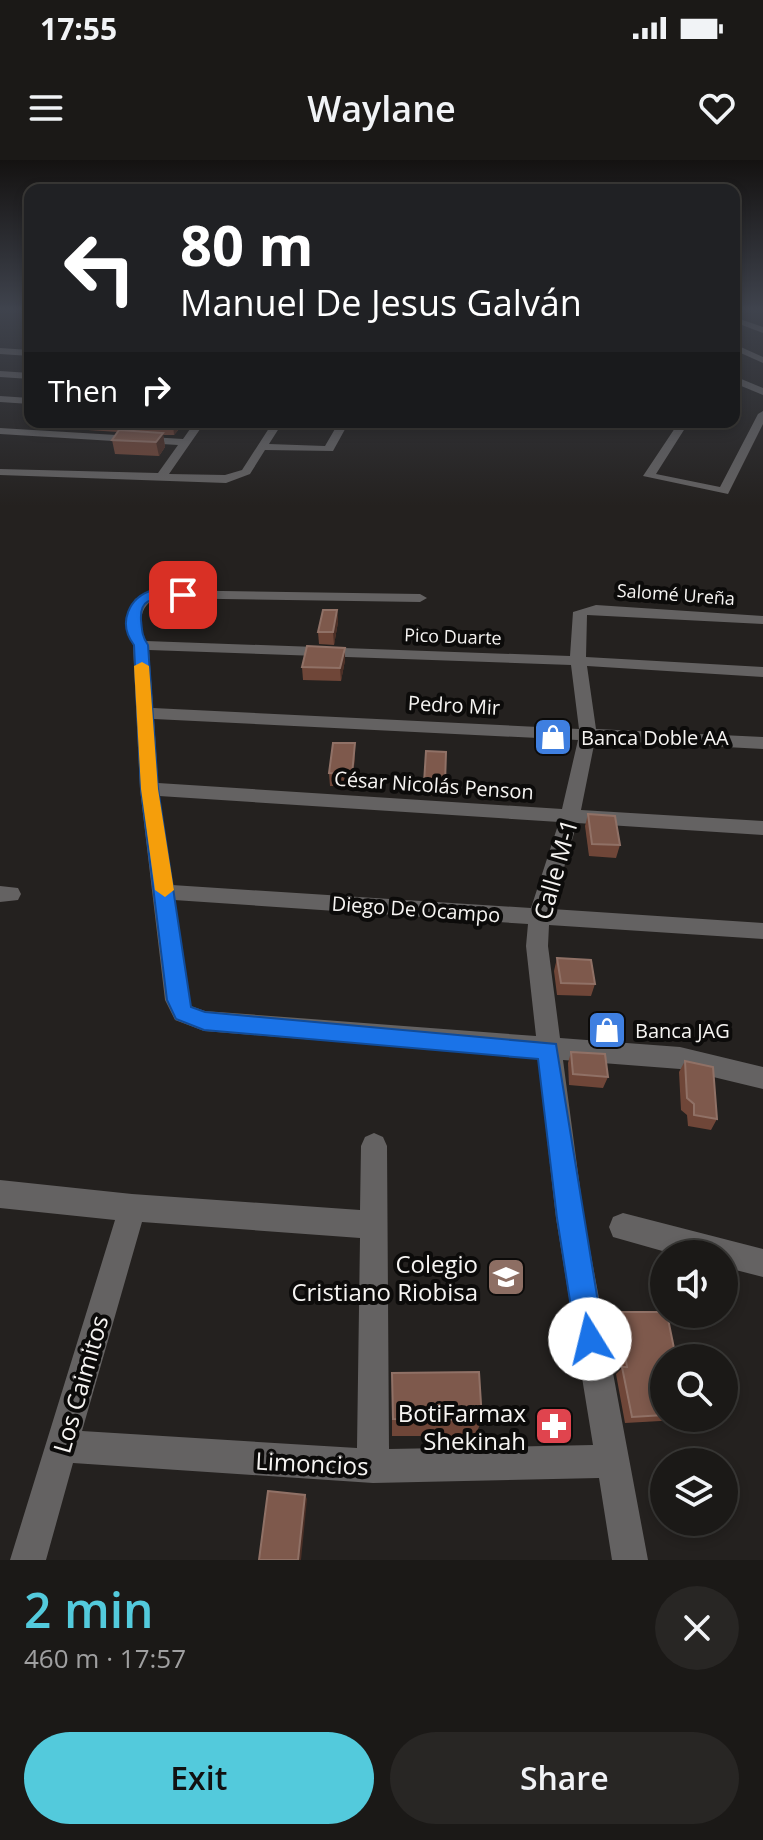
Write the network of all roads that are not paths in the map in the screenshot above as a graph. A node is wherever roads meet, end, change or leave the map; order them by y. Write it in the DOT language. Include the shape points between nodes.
graph roads {
  1 [pos="761,375"];
  2 [pos="740,379"];
  3 [pos="740,382"];
  4 [pos="763,392"];
  5 [pos="0,399"];
  6 [pos="24,401"];
  7 [pos="763,414"];
  8 [pos="196,428"];
  9 [pos="274,428"];
  10 [pos="341,428"];
  11 [pos="680,428"];
  12 [pos="0,431"];
  13 [pos="185,442"];
  14 [pos="262,447"];
  15 [pos="0,472"];
  16 [pos="161,477"];
  17 [pos="420,598"];
  18 [pos="586,610"];
  19 [pos="763,620"];
  20 [pos="141,645"];
  21 [pos="578,661"];
  22 [pos="763,672"];
  23 [pos="143,713"];
  24 [pos="588,733"];
  25 [pos="763,743"];
  26 [pos="149,789"];
  27 [pos="570,816"];
  28 [pos="763,828"];
  29 [pos="165,892"];
  30 [pos="539,917"];
  31 [pos="763,931"];
  32 [pos="548,1051"];
  33 [pos="763,1078"];
  34 [pos="374,1146"];
  35 [pos="0,1194"];
  36 [pos="132,1208"];
  37 [pos="374,1225"];
  38 [pos="623,1227"];
  39 [pos="763,1263"];
  40 [pos="62,1446"];
  41 [pos="611,1461"];
  42 [pos="373,1466"];
  43 [pos="28,1560"];
  44 [pos="630,1560"];
  1 -- 2 [label="street"];
  3 -- 4 [label="street"];
  5 -- 6 [label="street"];
  7 -- 11 [label="street" via="727,490 650,478"];
  8 -- 13 [label="street"];
  9 -- 14 [label="street"];
  10 -- 14 [label="street" via="329,449"];
  12 -- 13 [label="street"];
  13 -- 16 [label="street"];
  14 -- 16 [label="street" via="238,476"];
  15 -- 16 [label="street"];
  17 -- 20 [label="street" via="153,594 141,598 134,609 135,638"];
  18 -- 19 [label="street, Salomé Ureña"];
  18 -- 21 [label="street, Calle M-1" via="580,612"];
  20 -- 21 [label="street, Pico Duarte"];
  20 -- 23 [label="street"];
  21 -- 22 [label="street, Pico Duarte"];
  21 -- 24 [label="street, Calle M-1"];
  23 -- 24 [label="street, Pedro Mir"];
  23 -- 26 [label="street"];
  24 -- 25 [label="street, Pedro Mir"];
  24 -- 27 [label="street, Calle M-1"];
  26 -- 27 [label="street, César Nicolás Penson"];
  26 -- 29 [label="street"];
  27 -- 28 [label="street, César Nicolás Penson"];
  27 -- 30 [label="street, Calle M-1"];
  29 -- 30 [label="street, Diego De Ocampo"];
  29 -- 32 [label="street" via="177,1000 183,1013 204,1021"];
  30 -- 31 [label="street, Diego De Ocampo"];
  30 -- 32 [label="street, Calle M-1"];
  32 -- 33 [label="street" via="680,1058"];
  32 -- 41 [label="street, Calle M-1"];
  34 -- 37 [label="street"];
  35 -- 36 [label="street"];
  36 -- 37 [label="street"];
  36 -- 40 [label="street, Los Caimitos"];
  37 -- 42 [label="street"];
  38 -- 39 [label="street"];
  40 -- 42 [label="street, Limoncios"];
  40 -- 43 [label="street, Los Caimitos"];
  41 -- 42 [label="street, Limoncios"];
  41 -- 44 [label="street, Calle M-1"];
}
